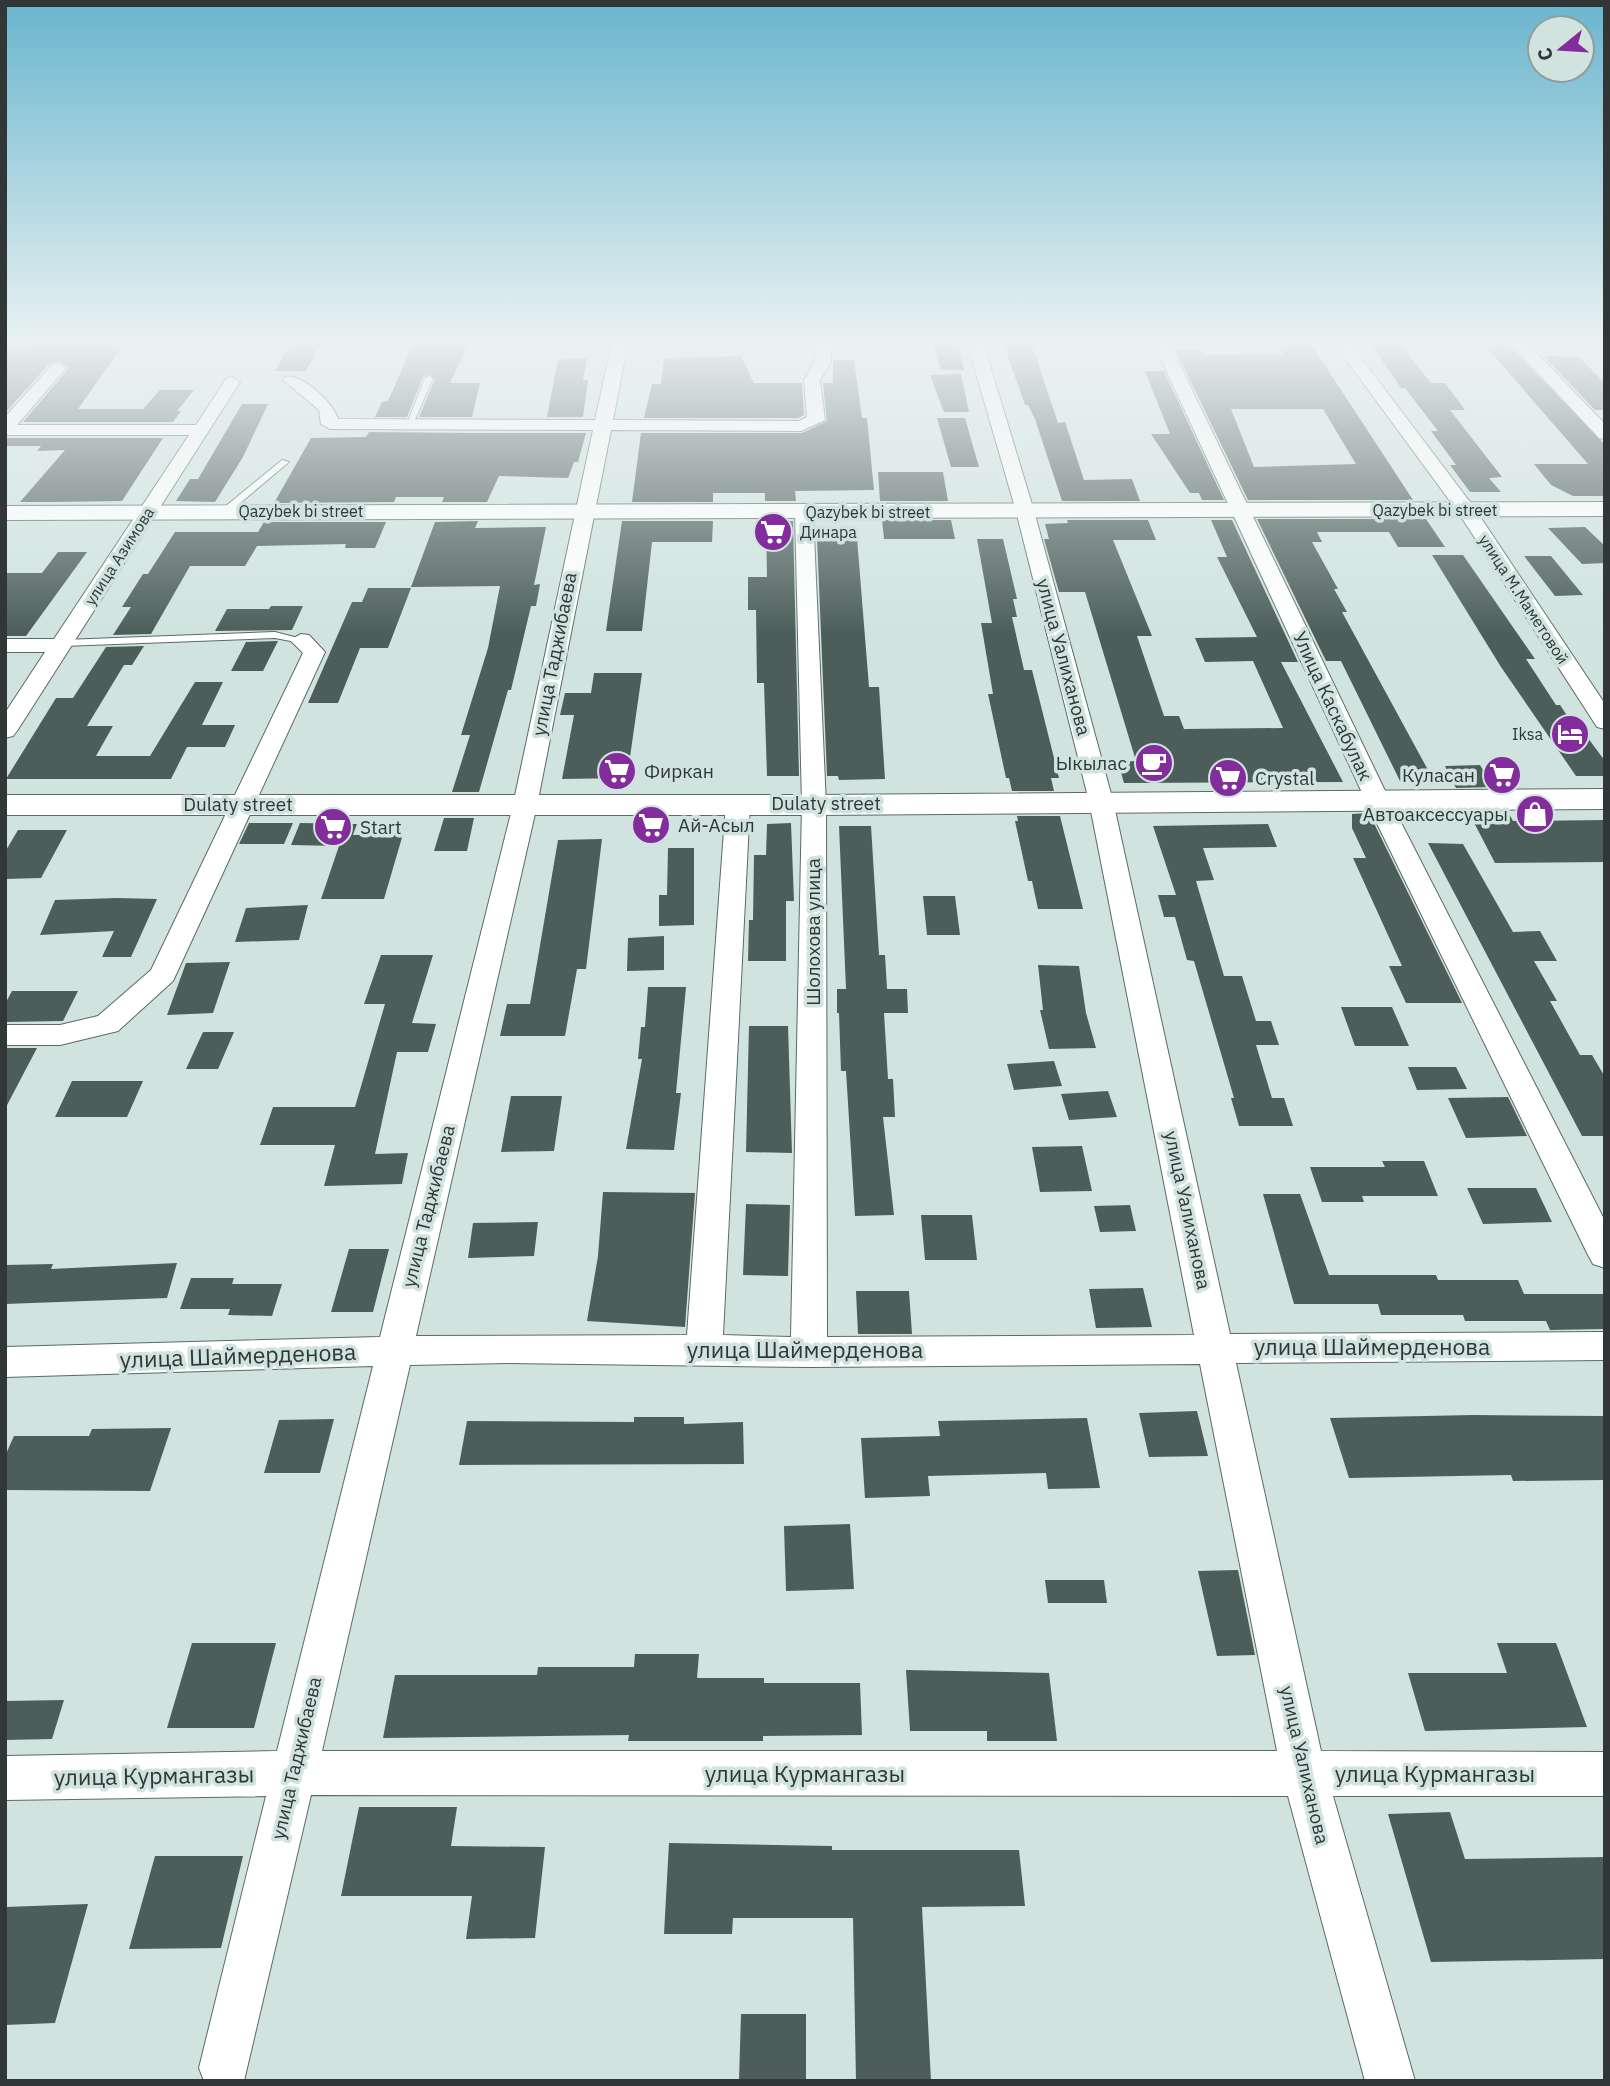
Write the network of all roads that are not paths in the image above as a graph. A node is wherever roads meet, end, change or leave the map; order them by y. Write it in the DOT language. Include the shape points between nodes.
graph roads {
  1 [pos="194,439"];
  2 [pos="599,439"];
  3 [pos="1004,439"];
  4 [pos="1208,439"];
  5 [pos="1413,439"];
  6 [pos="285,462"];
  7 [pos="1605,509"];
  8 [pos="1466,510"];
  9 [pos="583,511"];
  10 [pos="1026,511"];
  11 [pos="147,512"];
  12 [pos="225,512"];
  13 [pos="804,512"];
  14 [pos="1243,512"];
  15 [pos="5,513"];
  16 [pos="301,640"];
  17 [pos="62,644"];
  18 [pos="5,645"];
  19 [pos="1605,722"];
  20 [pos="5,731"];
  21 [pos="1377,799"];
  22 [pos="1605,799"];
  23 [pos="1101,801"];
  24 [pos="738,803"];
  25 [pos="243,804"];
  26 [pos="814,804"];
  27 [pos="5,805"];
  28 [pos="524,805"];
  29 [pos="5,1035"];
  30 [pos="1605,1255"];
  31 [pos="1605,1346"];
  32 [pos="1217,1347"];
  33 [pos="704,1348"];
  34 [pos="393,1352"];
  35 [pos="809,1352"];
  36 [pos="5,1363"];
  37 [pos="292,1773"];
  38 [pos="1304,1774"];
  39 [pos="1605,1774"];
  40 [pos="5,1778"];
  41 [pos="224,2068"];
  42 [pos="1390,2081"];
  1 -- 11 [label="street, улица Азимова"];
  2 -- 9 [label="street, улица Таджибаева"];
  3 -- 10 [label="street, улица Уалиханова"];
  4 -- 14 [label="street, Улица Каскабулак"];
  5 -- 8 [label="street, улица М.Маметовой"];
  6 -- 12 [label="lane"];
  7 -- 8 [label="main road, Qazybek bi street"];
  8 -- 14 [label="main road, Qazybek bi street"];
  8 -- 19 [label="street, улица М.Маметовой"];
  9 -- 12 [label="main road, Qazybek bi street"];
  9 -- 13 [label="main road, Qazybek bi street"];
  9 -- 28 [label="street, улица Таджибаева"];
  10 -- 13 [label="main road, Qazybek bi street"];
  10 -- 14 [label="main road, Qazybek bi street"];
  10 -- 23 [label="street, улица Уалиханова"];
  11 -- 12 [label="main road, Qazybek bi street"];
  11 -- 15 [label="main road, Qazybek bi street"];
  11 -- 17 [label="street, улица Азимова"];
  13 -- 26 [label="street, Шолохова улица"];
  14 -- 21 [label="street, Улица Каскабулак"];
  16 -- 17 [label="lane" via="275,635"];
  16 -- 25 [label="street" via="314,652"];
  17 -- 18 [label="street"];
  17 -- 20 [label="street, улица Азимова"];
  21 -- 22 [label="main road, Dulaty street"];
  21 -- 23 [label="main road, Dulaty street"];
  21 -- 30 [label="street, Улица Каскабулак"];
  23 -- 26 [label="main road, Dulaty street"];
  23 -- 32 [label="street, улица Уалиханова"];
  24 -- 26 [label="main road, Dulaty street"];
  24 -- 28 [label="main road, Dulaty street"];
  24 -- 33 [label="street"];
  25 -- 27 [label="main road, Dulaty street"];
  25 -- 28 [label="main road, Dulaty street"];
  25 -- 29 [label="street" via="163,975 108,1024 60,1035"];
  26 -- 35 [label="street, Шолохова улица"];
  28 -- 34 [label="street, улица Таджибаева"];
  31 -- 32 [label="street, улица Шаймерденова"];
  32 -- 35 [label="street, улица Шаймерденова"];
  32 -- 38 [label="street, улица Уалиханова"];
  33 -- 34 [label="street, улица Шаймерденова"];
  33 -- 35 [label="street, улица Шаймерденова"];
  34 -- 36 [label="street, улица Шаймерденова"];
  34 -- 37 [label="street, улица Таджибаева"];
  37 -- 38 [label="street, улица Курмангазы"];
  37 -- 40 [label="street, улица Курмангазы"];
  37 -- 41 [label="street, улица Таджибаева"];
  38 -- 39 [label="street, улица Курмангазы"];
  38 -- 42 [label="street, улица Уалиханова"];
}
